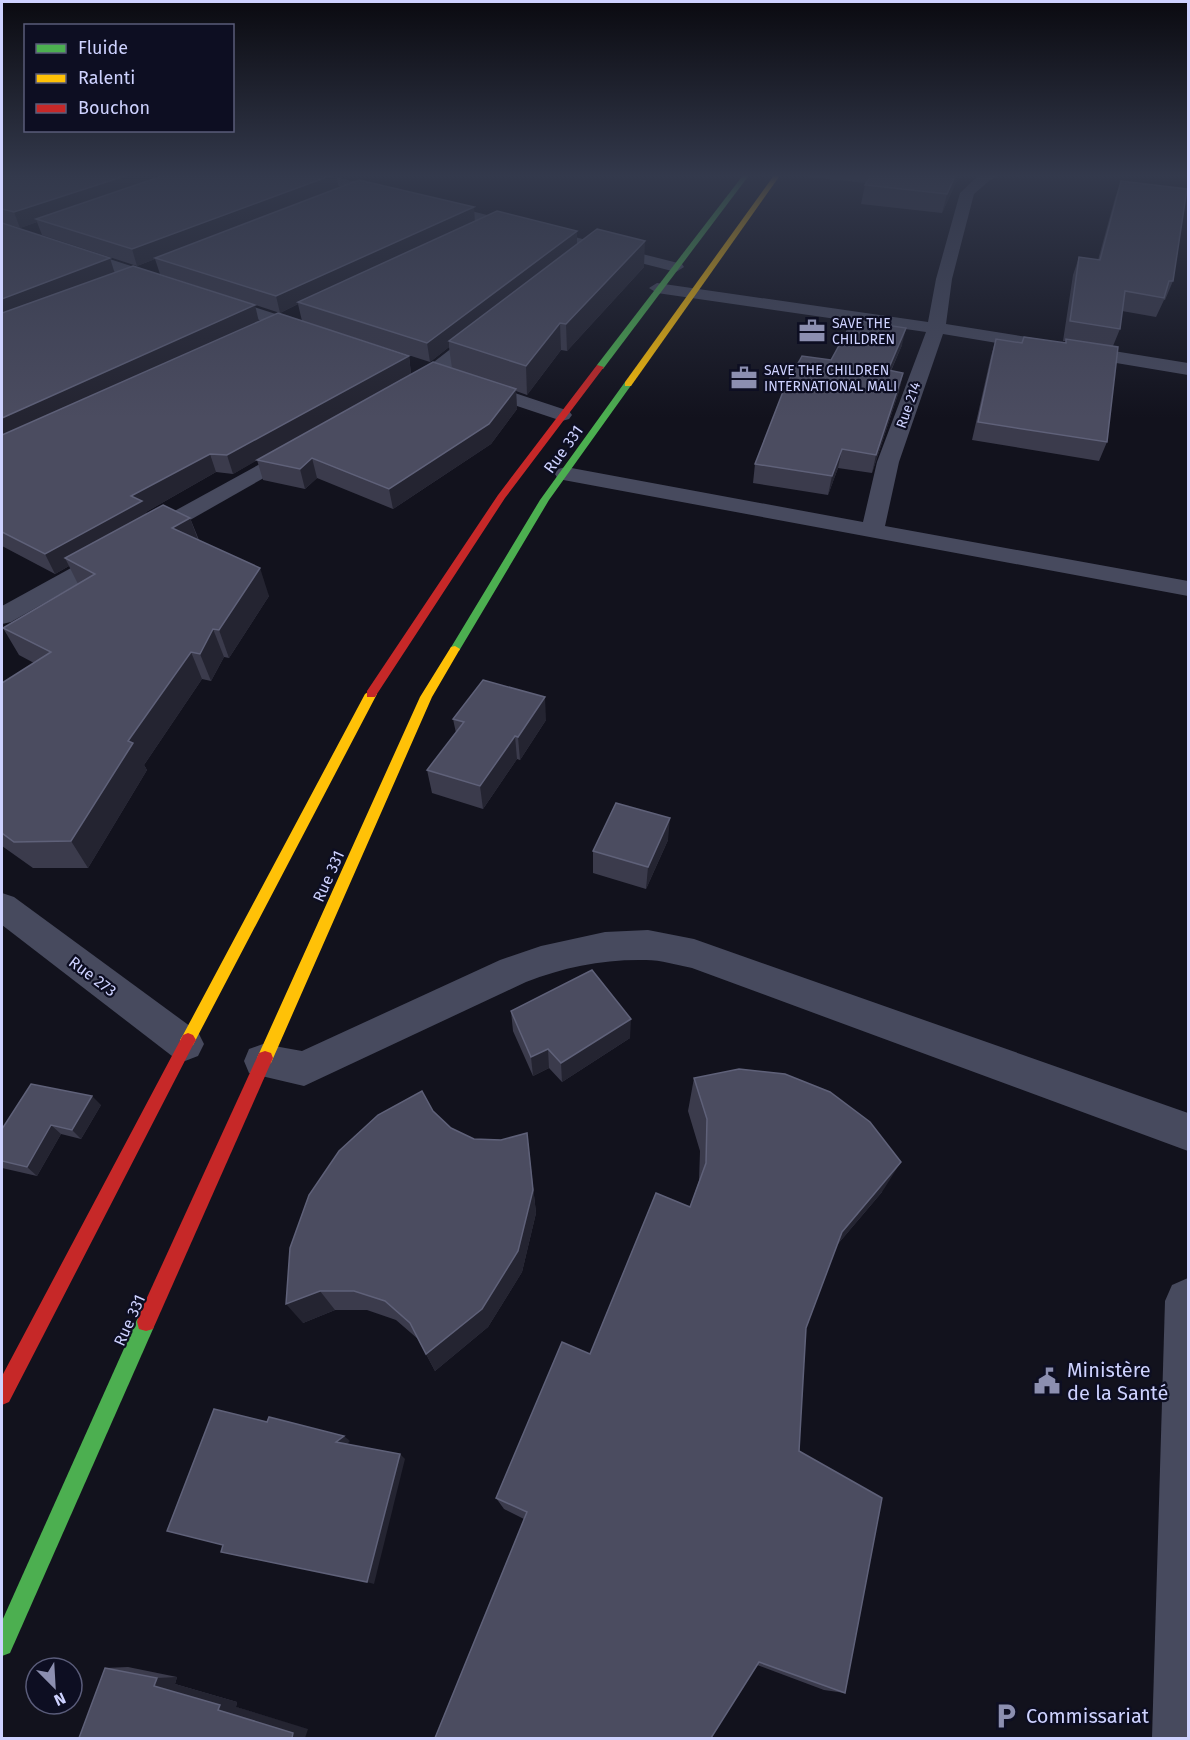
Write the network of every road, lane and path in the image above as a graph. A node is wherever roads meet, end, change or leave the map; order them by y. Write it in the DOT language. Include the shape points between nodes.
graph roads {
  1 [pos="81,255"];
  2 [pos="582,255"];
  3 [pos="630,255"];
  4 [pos="685,255"];
  5 [pos="719,255"];
  6 [pos="950,255"];
  7 [pos="575,261"];
  8 [pos="159,265"];
  9 [pos="676,267"];
  10 [pos="137,274"];
  11 [pos="116,282"];
  12 [pos="657,288"];
  13 [pos="691,293"];
  14 [pos="302,311"];
  15 [pos="499,320"];
  16 [pos="280,321"];
  17 [pos="936,328"];
  18 [pos="259,331"];
  19 [pos="324,336"];
  20 [pos="412,365"];
  21 [pos="1188,369"];
  22 [pos="434,372"];
  23 [pos="382,401"];
  24 [pos="562,415"];
  25 [pos="320,436"];
  26 [pos="566,474"];
  27 [pos="872,532"];
  28 [pos="1188,589"];
  29 [pos="2,616"];
  30 [pos="2,908"];
  31 [pos="185,1044"];
  32 [pos="263,1061"];
  33 [pos="1188,1132"];
  34 [pos="1188,1301"];
  35 [pos="2,1395"];
  36 [pos="2,1645"];
  37 [pos="1180,1738"];
  1 -- 10 [label="street"];
  2 -- 7 [label="street"];
  3 -- 9 [label="street"];
  4 -- 9 [label="street, Rue 331"];
  5 -- 13 [label="street, Rue 331"];
  6 -- 17 [label="street, Rue 214"];
  8 -- 10 [label="street"];
  9 -- 12 [label="street, Rue 331"];
  10 -- 11 [label="street"];
  10 -- 16 [label="street"];
  12 -- 13 [label="street"];
  12 -- 24 [label="street, Rue 331"];
  13 -- 17 [label="street"];
  13 -- 26 [label="street, Rue 331"];
  14 -- 16 [label="street"];
  15 -- 22 [label="street"];
  16 -- 18 [label="street"];
  16 -- 19 [label="street"];
  17 -- 21 [label="street"];
  17 -- 27 [label="street, Rue 214" via="888,462"];
  20 -- 22 [label="street"];
  22 -- 23 [label="street"];
  22 -- 24 [label="street"];
  24 -- 31 [label="street, Rue 331" via="501,497 369,697"];
  25 -- 29 [label="street"];
  26 -- 27 [label="street"];
  26 -- 32 [label="street, Rue 331" via="545,500 426,697"];
  27 -- 28 [label="street"];
  30 -- 31 [label="street, Rue 273"];
  31 -- 35 [label="street, Rue 331"];
  32 -- 33 [label="street" via="304,1069 513,971 554,956 605,947 648,945 694,954"];
  32 -- 36 [label="street, Rue 331"];
  34 -- 37 [label="street"];
}
